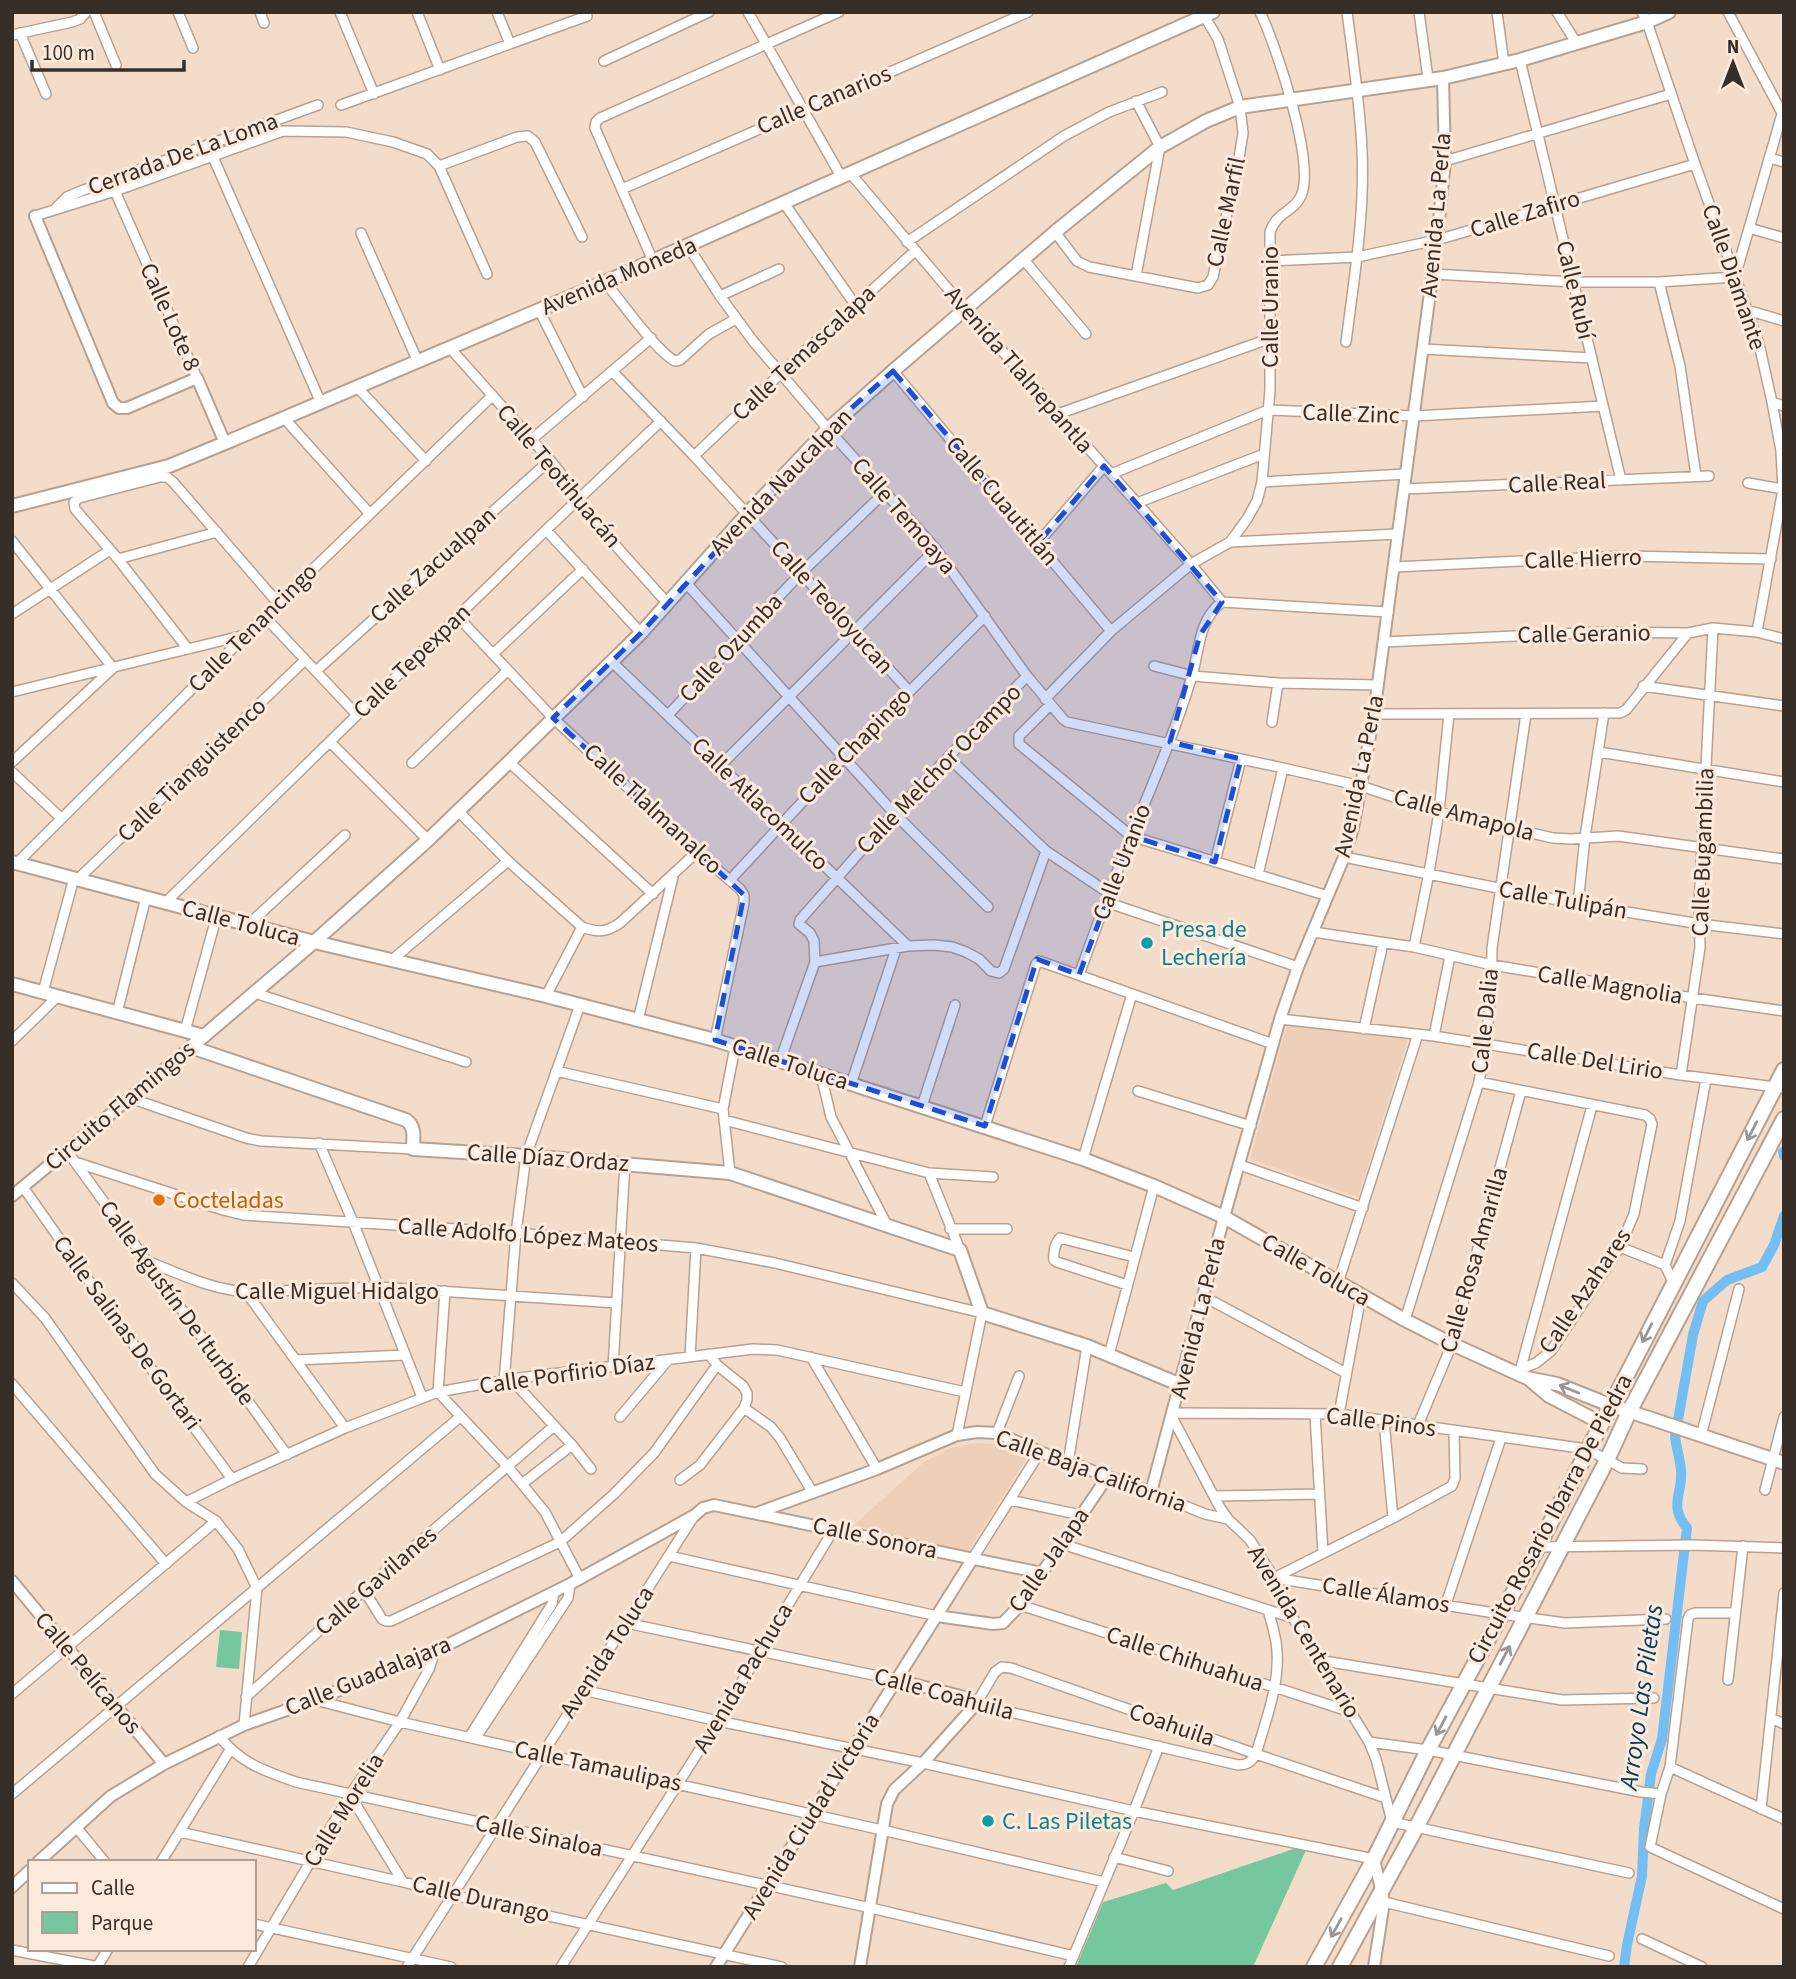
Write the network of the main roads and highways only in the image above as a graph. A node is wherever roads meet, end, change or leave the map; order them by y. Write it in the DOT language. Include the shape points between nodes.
graph roads {
  1 [pos="1669,12"];
  2 [pos="1206,13"];
  3 [pos="1645,17"];
  4 [pos="12,506"];
  5 [pos="15,862"];
  6 [pos="314,942"];
  7 [pos="12,984"];
  8 [pos="204,1036"];
  9 [pos="1784,1070"];
  10 [pos="1779,1088"];
  11 [pos="1784,1119"];
  12 [pos="413,1149"];
  13 [pos="982,1313"];
  14 [pos="1522,1374"];
  15 [pos="1181,1385"];
  16 [pos="1610,1405"];
  17 [pos="1629,1412"];
  18 [pos="1601,1423"];
  19 [pos="1779,1461"];
  20 [pos="1314,1967"];
  21 [pos="1340,1967"];
  1 -- 3 [label="main road, Avenida Naucalpan"];
  2 -- 4 [label="main road, Avenida Moneda" via="688,246 225,443 169,466"];
  3 -- 6 [label="main road, Avenida Naucalpan" via="1577,44 1443,78 1240,107 1160,147 828,429 612,662 428,840"];
  5 -- 6 [label="main road, Calle Toluca"];
  6 -- 8 [label="main road, Avenida Naucalpan"];
  6 -- 14 [label="main road, Calle Toluca" via="715,1041 1083,1159 1224,1217 1405,1320"];
  7 -- 8 [label="main road, Circuito Flamingos"];
  8 -- 12 [label="main road, Circuito Flamingos" via="191,1047 406,1121 414,1131"];
  9 -- 10 [label="main road, Circuito Rosario Ibarra De Piedra"];
  10 -- 16 [label="main road, Circuito Rosario Ibarra De Piedra, one-way"];
  11 -- 17 [label="main road"];
  12 -- 13 [label="main road, Calle Díaz Ordaz" via="730,1172 960,1250"];
  13 -- 15 [label="main road, Calle Adolfo López Mateos" via="1087,1346"];
  16 -- 14 [label="main road, Calle Toluca, one-way"];
  14 -- 18 [label="main road, Calle Toluca" via="1549,1396"];
  16 -- 17 [label="main road, Calle Toluca"];
  16 -- 18 [label="main road, Circuito Rosario Ibarra De Piedra"];
  17 -- 19 [label="main road, Calle Toluca"];
  21 -- 17 [label="main road, one-way" via="1383,1896"];
  18 -- 20 [label="main road, Circuito Rosario Ibarra De Piedra, one-way"];
}
